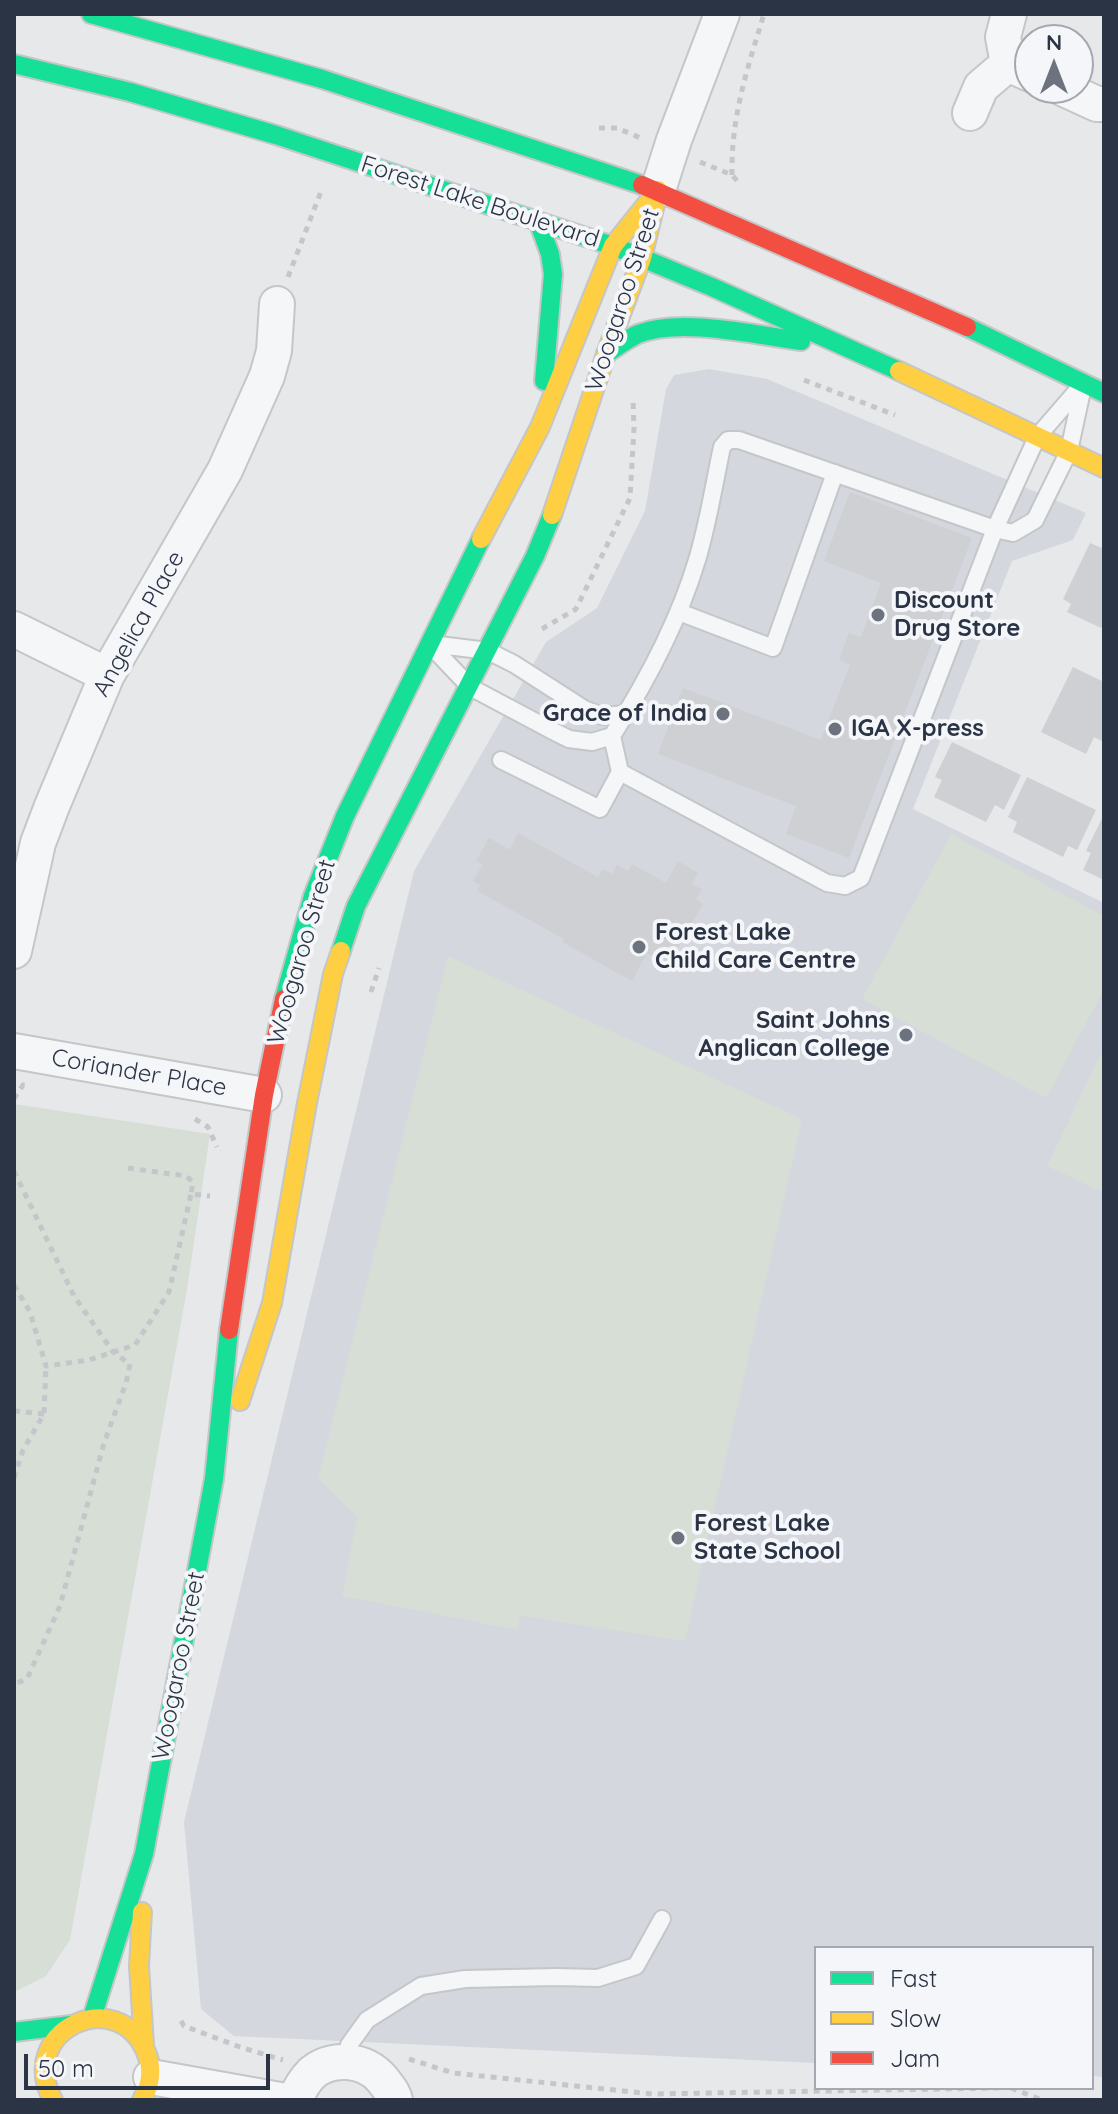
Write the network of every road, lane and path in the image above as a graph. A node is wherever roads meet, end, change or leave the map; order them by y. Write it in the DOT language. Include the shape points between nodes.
graph roads {
  1 [pos="91,14"];
  2 [pos="722,14"];
  3 [pos="764,14"];
  4 [pos="1009,14"];
  5 [pos="1014,59"];
  6 [pos="14,64"];
  7 [pos="1014,71"];
  8 [pos="970,113"];
  9 [pos="732,175"];
  10 [pos="323,186"];
  11 [pos="658,190"];
  12 [pos="538,221"];
  13 [pos="613,246"];
  14 [pos="642,258"];
  15 [pos="277,304"];
  16 [pos="851,348"];
  17 [pos="606,354"];
  18 [pos="796,377"];
  19 [pos="1084,384"];
  20 [pos="634,388"];
  21 [pos="1104,393"];
  22 [pos="909,420"];
  23 [pos="540,427"];
  24 [pos="1037,437"];
  25 [pos="1069,451"];
  26 [pos="1104,468"];
  27 [pos="835,473"];
  28 [pos="995,529"];
  29 [pos="679,612"];
  30 [pos="14,629"];
  31 [pos="429,644"];
  32 [pos="488,651"];
  33 [pos="514,664"];
  34 [pos="107,675"];
  35 [pos="470,687"];
  36 [pos="626,714"];
  37 [pos="612,736"];
  38 [pos="501,760"];
  39 [pos="620,772"];
  40 [pos="14,951"];
  41 [pos="380,964"];
  42 [pos="371,992"];
  43 [pos="14,1051"];
  44 [pos="38,1088"];
  45 [pos="14,1099"];
  46 [pos="286,1099"];
  47 [pos="188,1115"];
  48 [pos="216,1160"];
  49 [pos="14,1171"];
  50 [pos="212,1184"];
  51 [pos="191,1194"];
  52 [pos="210,1196"];
  53 [pos="14,1285"];
  54 [pos="113,1352"];
  55 [pos="46,1366"];
  56 [pos="14,1411"];
  57 [pos="44,1414"];
  58 [pos="14,1478"];
  59 [pos="214,1479"];
  60 [pos="14,1684"];
  61 [pos="144,1854"];
  62 [pos="662,1919"];
  63 [pos="178,2015"];
  64 [pos="92,2018"];
  65 [pos="71,2025"];
  66 [pos="14,2032"];
  67 [pos="408,2059"];
  68 [pos="290,2062"];
  69 [pos="346,2062"];
  70 [pos="146,2074"];
  71 [pos="26,2084"];
  72 [pos="883,2090"];
  73 [pos="1016,2090"];
  74 [pos="51,2097"];
  75 [pos="280,2100"];
  76 [pos="295,2100"];
  77 [pos="395,2100"];
  78 [pos="1042,2100"];
  1 -- 11 [label="main road" via="322,79"];
  2 -- 11 [label="street"];
  3 -- 9 [label="path" via="740,95"];
  4 -- 5 [label="street" via="1003,37"];
  6 -- 12 [label="main road, Forest Lake Boulevard" via="276,135"];
  7 -- 8 [label="street" via="981,87"];
  10 -- 15 [label="path"];
  11 -- 13 [label="main road, Woogaroo Street"];
  11 -- 14 [label="main road, Woogaroo Street"];
  11 -- 19 [label="main road" via="938,313"];
  12 -- 13 [label="main road, Forest Lake Boulevard"];
  12 -- 23 [label="main road" via="553,260"];
  13 -- 14 [label="main road, Forest Lake Boulevard"];
  13 -- 23 [label="main road, Woogaroo Street"];
  14 -- 16 [label="main road, Forest Lake Boulevard"];
  14 -- 17 [label="main road, Woogaroo Street"];
  15 -- 34 [label="street, Angelica Place" via="267,376 225,470"];
  16 -- 17 [label="main road" via="662,328 640,333"];
  16 -- 24 [label="main road, Forest Lake Boulevard"];
  17 -- 32 [label="main road, Woogaroo Street" via="560,495"];
  18 -- 22 [label="path"];
  19 -- 21 [label="main road"];
  19 -- 24 [label="lane"];
  19 -- 25 [label="lane"];
  20 -- 33 [label="path" via="630,498 576,609 540,630"];
  23 -- 31 [label="main road, Woogaroo Street"];
  24 -- 25 [label="main road, Forest Lake Boulevard"];
  24 -- 28 [label="lane"];
  25 -- 26 [label="main road, Forest Lake Boulevard"];
  25 -- 28 [label="lane" via="1035,520 1013,533"];
  27 -- 28 [label="lane"];
  27 -- 29 [label="lane" via="773,648"];
  27 -- 29 [label="lane" via="728,440"];
  28 -- 39 [label="lane" via="861,878 845,886 827,883"];
  29 -- 36 [label="lane"];
  30 -- 34 [label="street"];
  31 -- 32 [label="lane"];
  31 -- 35 [label="lane"];
  31 -- 46 [label="main road, Woogaroo Street" via="323,869 285,993"];
  32 -- 33 [label="lane"];
  32 -- 35 [label="main road, Woogaroo Street"];
  33 -- 36 [label="lane" via="584,709 602,716"];
  34 -- 40 [label="street, Angelica Place" via="38,843"];
  35 -- 37 [label="lane" via="569,739 592,742"];
  35 -- 46 [label="main road, Woogaroo Street" via="356,906"];
  36 -- 37 [label="lane"];
  37 -- 39 [label="lane"];
  38 -- 39 [label="lane" via="600,809"];
  41 -- 42 [label="path"];
  43 -- 46 [label="street, Coriander Place"];
  44 -- 45 [label="path" via="23,1085"];
  46 -- 59 [label="main road, Woogaroo Street" via="229,1326"];
  46 -- 59 [label="main road, Woogaroo Street" via="272,1303"];
  47 -- 48 [label="path" via="208,1127 217,1147"];
  49 -- 54 [label="path" via="74,1296"];
  50 -- 52 [label="path"];
  51 -- 54 [label="path" via="169,1292 135,1345"];
  53 -- 55 [label="path" via="30,1312"];
  54 -- 55 [label="path"];
  54 -- 60 [label="path" via="130,1364 128,1374 60,1606 27,1679"];
  55 -- 57 [label="path"];
  56 -- 57 [label="path"];
  57 -- 58 [label="path"];
  59 -- 61 [label="main road, Woogaroo Street"];
  61 -- 64 [label="main road, Woogaroo Street"];
  61 -- 70 [label="main road, Woogaroo Street" via="139,1966"];
  62 -- 69 [label="lane" via="636,1966 598,1978 465,1979 421,1986 367,2020 349,2045"];
  63 -- 68 [label="path" via="184,2026"];
  64 -- 65 [label="main road"];
  64 -- 70 [label="main road" via="117,2021 133,2031"];
  65 -- 66 [label="main road"];
  65 -- 74 [label="main road" via="51,2044 44,2061"];
  67 -- 72 [label="path" via="453,2073 652,2094"];
  69 -- 76 [label="street" via="313,2072"];
  69 -- 77 [label="street" via="376,2072"];
  70 -- 75 [label="street"];
  71 -- 74 [label="main road"];
  73 -- 78 [label="path"];
}
